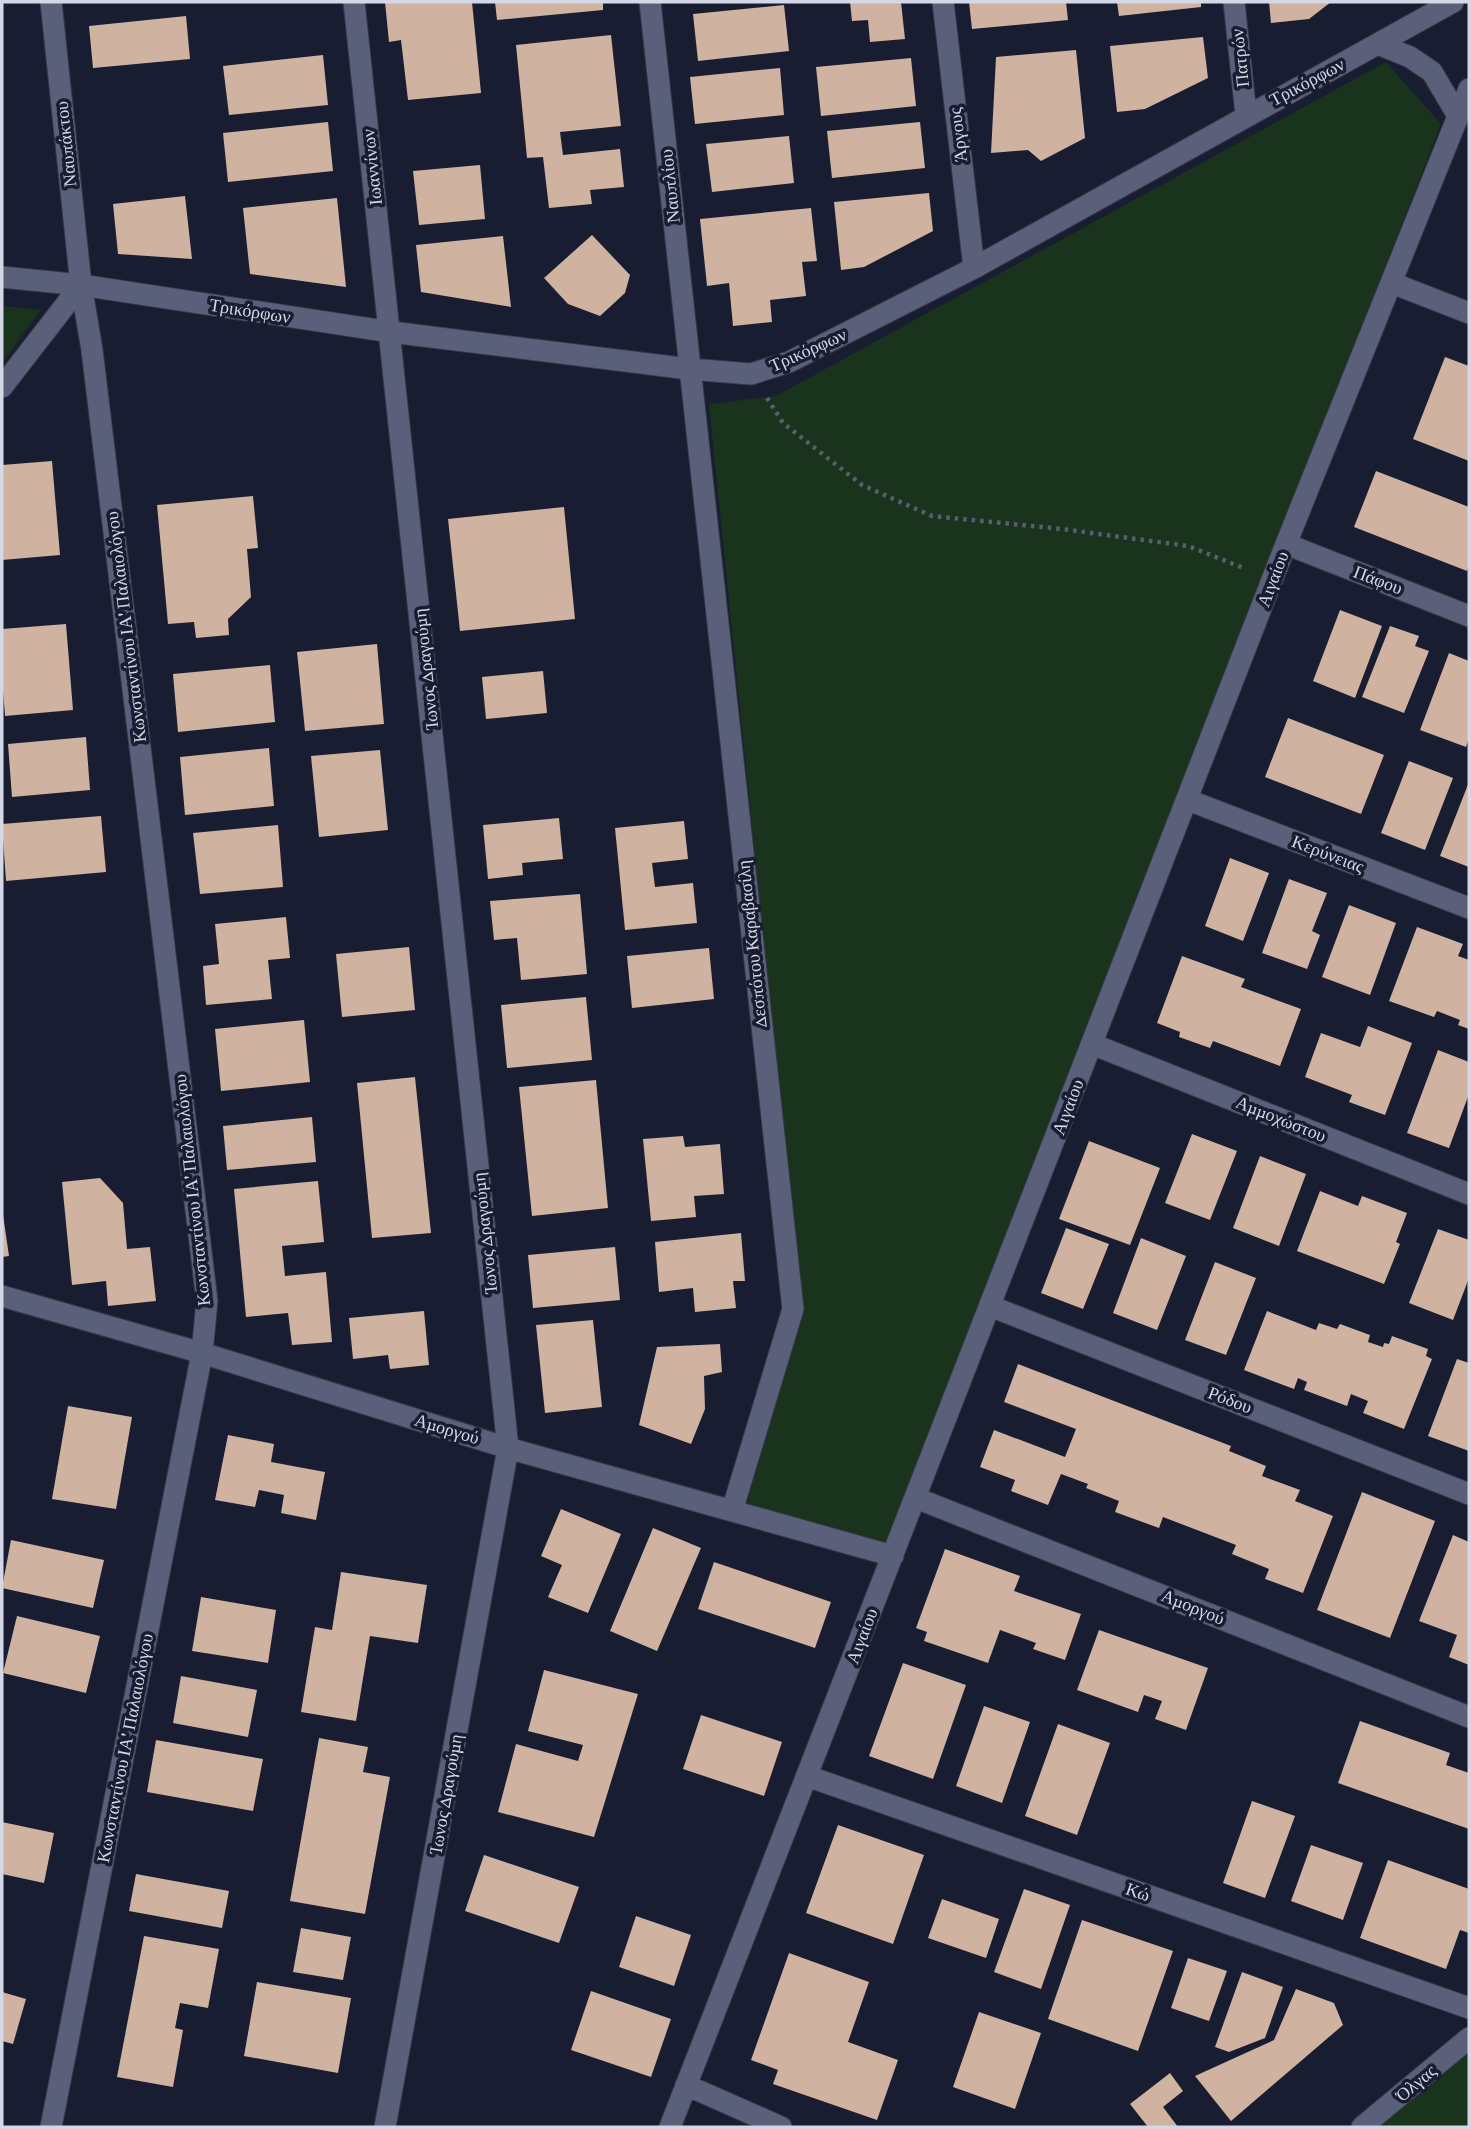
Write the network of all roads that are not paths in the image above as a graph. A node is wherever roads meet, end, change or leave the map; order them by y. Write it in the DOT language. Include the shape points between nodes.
graph roads {
  1 [pos="51,2"];
  2 [pos="354,2"];
  3 [pos="650,2"];
  4 [pos="943,2"];
  5 [pos="1234,2"];
  6 [pos="1452,2"];
  7 [pos="1378,44"];
  8 [pos="1469,89"];
  9 [pos="1246,115"];
  10 [pos="1458,116"];
  11 [pos="974,268"];
  12 [pos="2,276"];
  13 [pos="1392,283"];
  14 [pos="81,285"];
  15 [pos="1469,313"];
  16 [pos="391,332"];
  17 [pos="689,369"];
  18 [pos="2,387"];
  19 [pos="1286,544"];
  20 [pos="1469,616"];
  21 [pos="1188,800"];
  22 [pos="1469,908"];
  23 [pos="1092,1044"];
  24 [pos="1469,1194"];
  25 [pos="2,1296"];
  26 [pos="990,1307"];
  27 [pos="202,1353"];
  28 [pos="508,1448"];
  29 [pos="1469,1494"];
  30 [pos="916,1498"];
  31 [pos="732,1511"];
  32 [pos="893,1556"];
  33 [pos="1469,1717"];
  34 [pos="807,1776"];
  35 [pos="1469,2008"];
  36 [pos="1469,2038"];
  37 [pos="686,2085"];
  38 [pos="51,2127"];
  39 [pos="385,2127"];
  40 [pos="670,2127"];
  41 [pos="781,2127"];
  42 [pos="1362,2127"];
  1 -- 14 [label="street, Ναυπάκτου"];
  2 -- 16 [label="street, Ιωαννίνων"];
  3 -- 17 [label="street, Ναυπλίου"];
  4 -- 11 [label="street, Άργους"];
  5 -- 9 [label="street, Πατρών"];
  6 -- 7 [label="street, Τρικόρφων"];
  7 -- 9 [label="street, Τρικόρφων"];
  7 -- 10 [label="street" via="1432,72"];
  8 -- 10 [label="street, Αιγαίου"];
  9 -- 11 [label="street, Τρικόρφων"];
  10 -- 13 [label="street, Αιγαίου"];
  11 -- 17 [label="street, Τρικόρφων" via="789,362 751,374"];
  12 -- 14 [label="street, Τρικόρφων"];
  13 -- 15 [label="street"];
  13 -- 19 [label="street, Αιγαίου"];
  14 -- 16 [label="street, Τρικόρφων"];
  14 -- 18 [label="street"];
  14 -- 27 [label="street, Κωνσταντίνου ΙΑ' Παλαιολόγου" via="207,1301"];
  16 -- 17 [label="street, Τρικόρφων"];
  16 -- 28 [label="street, Ίωνος Δραγούμη"];
  17 -- 31 [label="street, Δεσπότου Καραβασίλη" via="793,1309"];
  19 -- 20 [label="street, Πάφου"];
  19 -- 21 [label="street, Αιγαίου"];
  21 -- 22 [label="street, Κερύνειας"];
  21 -- 23 [label="street, Αιγαίου"];
  23 -- 24 [label="street, Αμμοχώστου"];
  23 -- 26 [label="street, Αιγαίου"];
  25 -- 27 [label="street, Αμοργού"];
  26 -- 29 [label="street, Ρόδου"];
  26 -- 30 [label="street, Αιγαίου"];
  27 -- 28 [label="street, Αμοργού"];
  27 -- 38 [label="street, Κωνσταντίνου ΙΑ' Παλαιολόγου"];
  28 -- 31 [label="street, Αμοργού"];
  28 -- 39 [label="street, Ίωνος Δραγούμη"];
  30 -- 32 [label="street, Αιγαίου"];
  30 -- 33 [label="street, Αμοργού"];
  31 -- 32 [label="street, Αμοργού"];
  32 -- 34 [label="street, Αιγαίου"];
  34 -- 35 [label="street, Κώ"];
  34 -- 37 [label="street, Αιγαίου"];
  36 -- 42 [label="street, Όλγας"];
  37 -- 40 [label="street, Αιγαίου"];
  37 -- 41 [label="street"];
}
